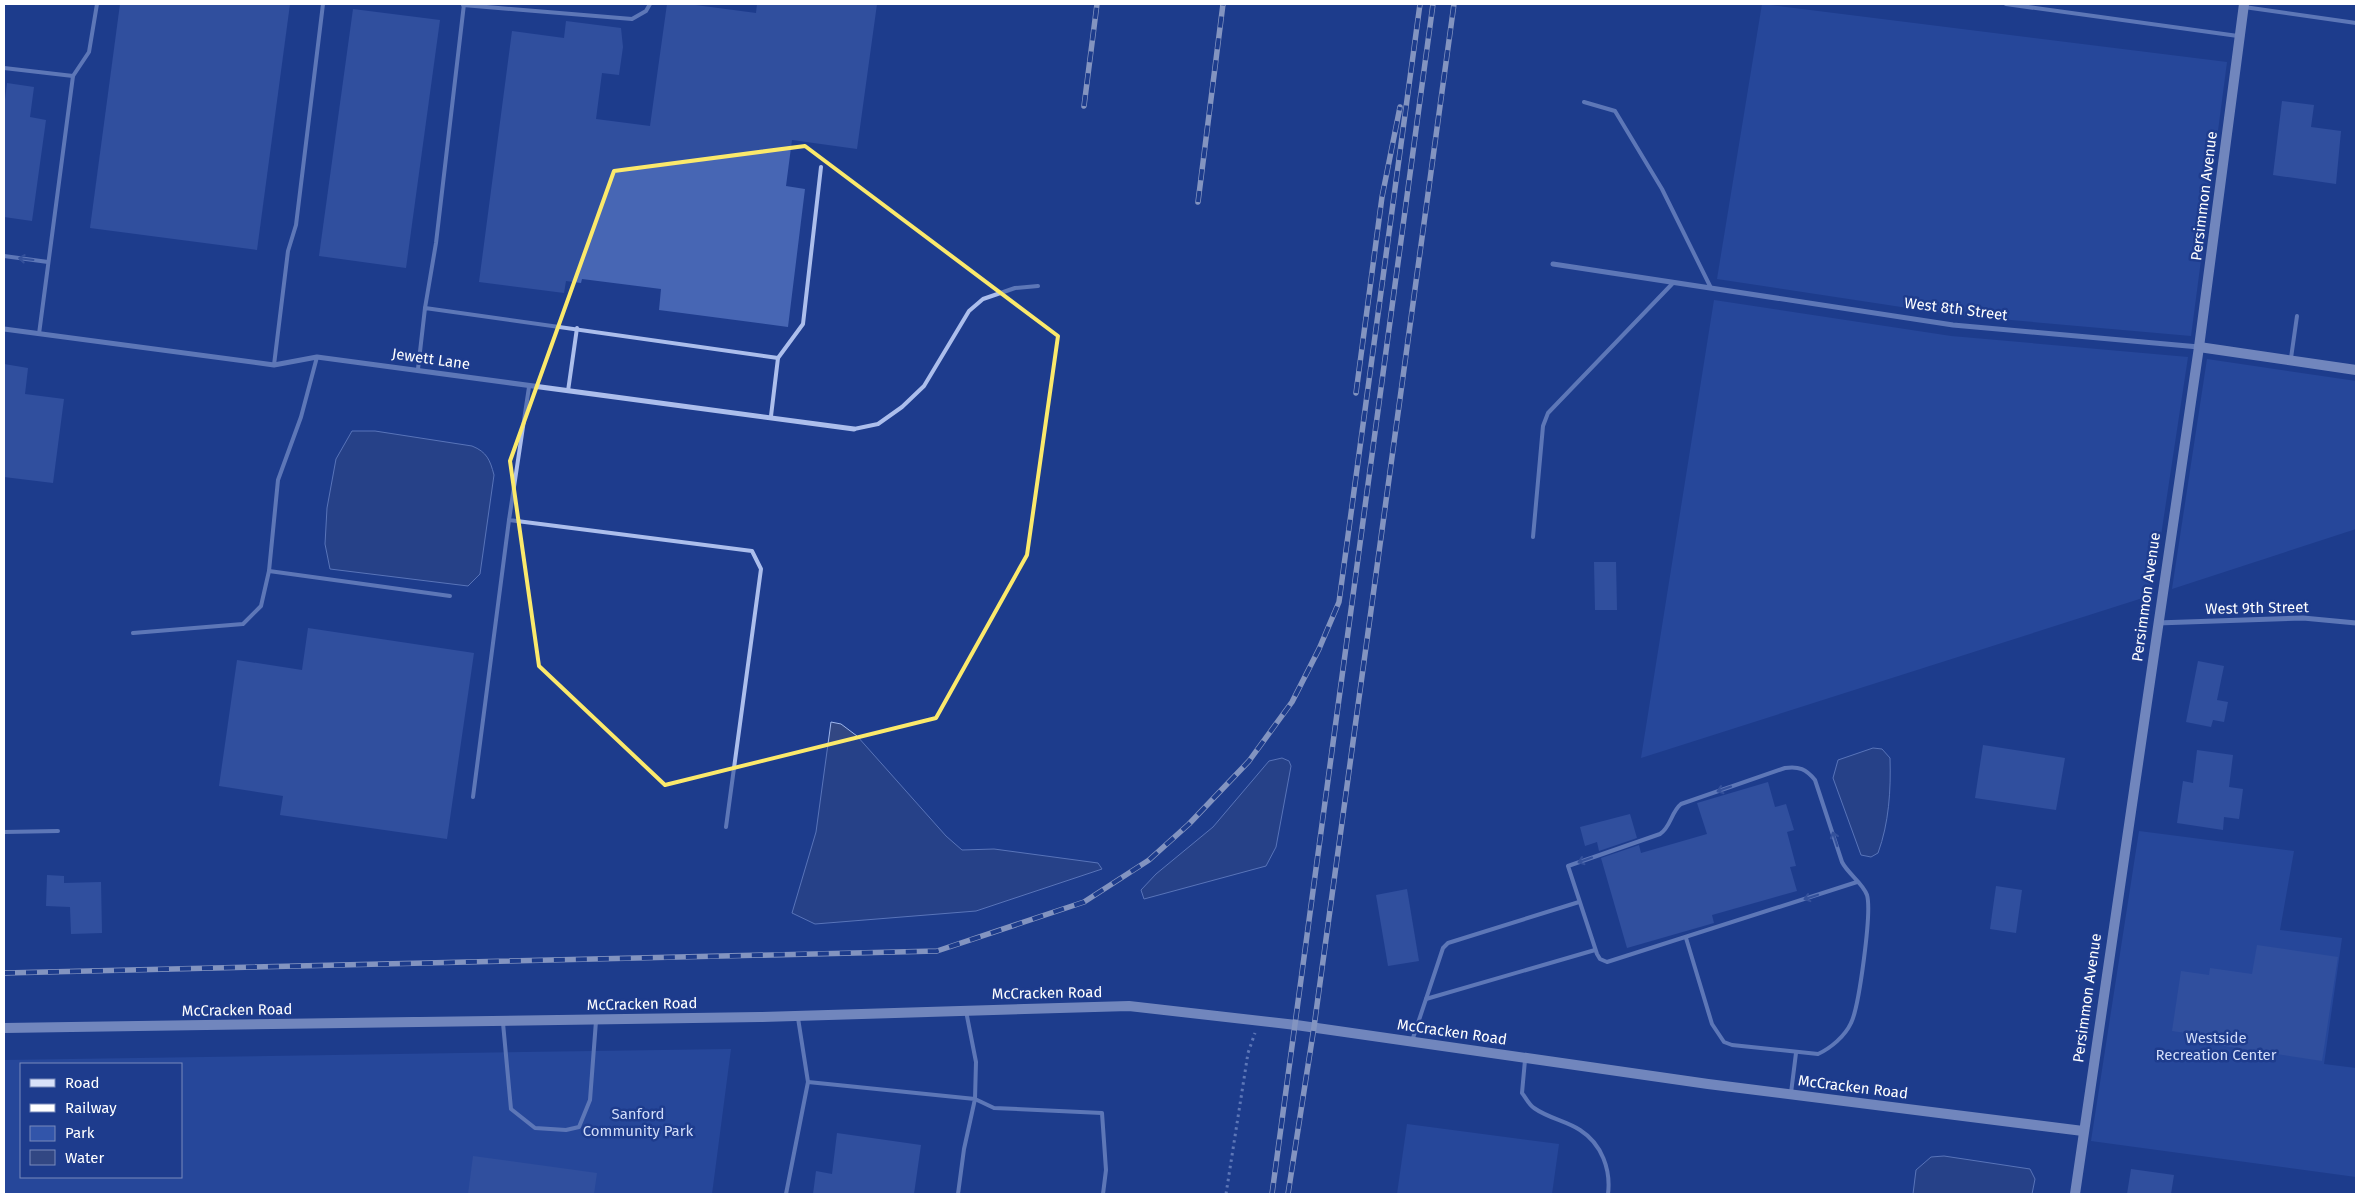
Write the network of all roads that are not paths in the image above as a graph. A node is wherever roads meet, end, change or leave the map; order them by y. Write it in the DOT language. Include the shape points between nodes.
graph roads {
  1 [pos="97,4"];
  2 [pos="323,4"];
  3 [pos="650,4"];
  4 [pos="2006,4"];
  5 [pos="464,5"];
  6 [pos="2244,5"];
  7 [pos="2356,23"];
  8 [pos="2240,36"];
  9 [pos="4,68"];
  10 [pos="73,76"];
  11 [pos="1584,102"];
  12 [pos="821,167"];
  13 [pos="4,256"];
  14 [pos="48,262"];
  15 [pos="1553,264"];
  16 [pos="1673,283"];
  17 [pos="1038,286"];
  18 [pos="1712,288"];
  19 [pos="425,308"];
  20 [pos="2297,316"];
  21 [pos="577,328"];
  22 [pos="4,329"];
  23 [pos="39,334"];
  24 [pos="2199,347"];
  25 [pos="318,357"];
  26 [pos="778,358"];
  27 [pos="2291,361"];
  28 [pos="274,365"];
  29 [pos="418,369"];
  30 [pos="2356,370"];
  31 [pos="529,387"];
  32 [pos="568,391"];
  33 [pos="771,416"];
  34 [pos="854,428"];
  35 [pos="509,520"];
  36 [pos="1533,537"];
  37 [pos="269,572"];
  38 [pos="450,596"];
  39 [pos="2158,623"];
  40 [pos="2356,623"];
  41 [pos="133,633"];
  42 [pos="473,797"];
  43 [pos="726,828"];
  44 [pos="58,831"];
  45 [pos="4,832"];
  46 [pos="1857,882"];
  47 [pos="1579,902"];
  48 [pos="1686,938"];
  49 [pos="1595,950"];
  50 [pos="1426,999"];
  51 [pos="966,1010"];
  52 [pos="798,1016"];
  53 [pos="596,1020"];
  54 [pos="503,1021"];
  55 [pos="4,1028"];
  56 [pos="1412,1041"];
  57 [pos="1796,1053"];
  58 [pos="1525,1058"];
  59 [pos="808,1082"];
  60 [pos="1790,1094"];
  61 [pos="975,1099"];
  62 [pos="2083,1131"];
  63 [pos="786,1194"];
  64 [pos="958,1194"];
  65 [pos="1102,1194"];
  66 [pos="1608,1194"];
  67 [pos="2075,1194"];
  1 -- 10 [label="lane" via="89,52"];
  2 -- 28 [label="lane" via="296,225 288,251"];
  3 -- 5 [label="lane" via="646,11 632,19"];
  4 -- 8 [label="lane"];
  5 -- 19 [label="lane" via="436,243"];
  6 -- 7 [label="lane"];
  6 -- 8 [label="street, Persimmon Avenue"];
  8 -- 24 [label="street, Persimmon Avenue"];
  9 -- 10 [label="lane"];
  10 -- 14 [label="lane"];
  11 -- 18 [label="lane" via="1615,110 1662,188"];
  12 -- 26 [label="lane" via="802,324"];
  14 -- 13 [label="lane, one-way"];
  14 -- 23 [label="lane"];
  15 -- 16 [label="street, West 8th Street"];
  16 -- 18 [label="street, West 8th Street"];
  16 -- 36 [label="lane" via="1548,413 1543,426"];
  17 -- 34 [label="lane" via="1015,288 983,299 969,311 924,386 878,424"];
  18 -- 24 [label="street, West 8th Street" via="1953,325"];
  19 -- 21 [label="lane"];
  19 -- 29 [label="lane"];
  20 -- 27 [label="lane"];
  21 -- 26 [label="lane"];
  21 -- 32 [label="lane"];
  22 -- 23 [label="street, Jewett Lane"];
  23 -- 28 [label="street, Jewett Lane"];
  24 -- 27 [label="street, West 8th Street"];
  24 -- 39 [label="street, Persimmon Avenue"];
  25 -- 28 [label="street, Jewett Lane"];
  25 -- 29 [label="street, Jewett Lane"];
  25 -- 37 [label="lane" via="278,480"];
  26 -- 33 [label="lane"];
  27 -- 30 [label="street, West 8th Street"];
  29 -- 31 [label="street, Jewett Lane"];
  31 -- 32 [label="street, Jewett Lane"];
  31 -- 35 [label="lane"];
  32 -- 33 [label="street, Jewett Lane"];
  33 -- 34 [label="street, Jewett Lane"];
  35 -- 42 [label="lane"];
  35 -- 43 [label="lane" via="752,550 761,569"];
  37 -- 38 [label="lane"];
  37 -- 41 [label="lane" via="261,606 243,624"];
  39 -- 40 [label="street, West 9th Street" via="2303,618"];
  39 -- 62 [label="street, Persimmon Avenue"];
  44 -- 45 [label="lane"];
  46 -- 47 [label="lane, one-way" via="1842,862 1815,780 1801,768 1793,767 1681,804 1660,834 1568,866"];
  46 -- 48 [label="lane, one-way"];
  46 -- 57 [label="lane" via="1866,892 1869,913 1854,1016 1844,1034 1818,1054"];
  47 -- 49 [label="lane"];
  47 -- 50 [label="lane" via="1448,943 1443,948"];
  48 -- 49 [label="lane" via="1607,962 1600,959"];
  48 -- 57 [label="lane" via="1712,1024 1724,1042"];
  49 -- 50 [label="lane"];
  50 -- 56 [label="lane"];
  51 -- 52 [label="street, McCracken Road"];
  51 -- 56 [label="street, McCracken Road" via="1129,1006"];
  51 -- 61 [label="lane" via="976,1062"];
  52 -- 53 [label="street, McCracken Road"];
  52 -- 59 [label="lane"];
  53 -- 54 [label="street, McCracken Road"];
  53 -- 54 [label="lane" via="590,1100 579,1127 566,1130 535,1128 511,1108"];
  54 -- 55 [label="street, McCracken Road"];
  56 -- 58 [label="street, McCracken Road"];
  57 -- 60 [label="lane"];
  58 -- 60 [label="street, McCracken Road"];
  58 -- 66 [label="lane" via="1522,1093 1533,1108 1580,1130 1594,1141 1606,1162"];
  59 -- 61 [label="lane"];
  59 -- 63 [label="lane"];
  60 -- 62 [label="street, McCracken Road"];
  61 -- 64 [label="lane"];
  61 -- 65 [label="lane" via="994,1108 1102,1113 1106,1170"];
  62 -- 67 [label="street, Persimmon Avenue"];
}
